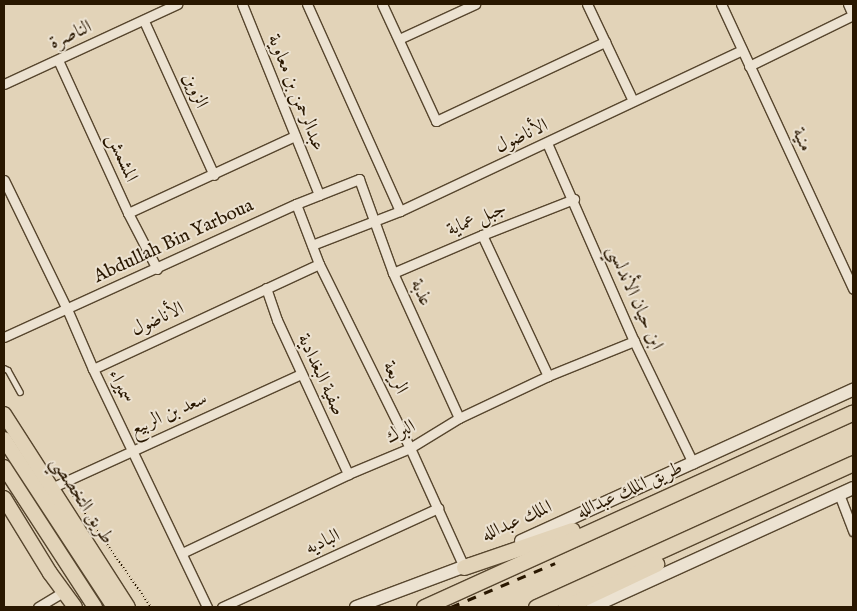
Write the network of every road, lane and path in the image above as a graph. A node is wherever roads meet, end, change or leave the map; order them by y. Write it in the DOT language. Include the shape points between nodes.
graph roads {
  1 [pos="175,4"];
  2 [pos="242,4"];
  3 [pos="307,4"];
  4 [pos="382,4"];
  5 [pos="474,4"];
  6 [pos="587,4"];
  7 [pos="848,4"];
  8 [pos="723,5"];
  9 [pos="853,15"];
  10 [pos="144,21"];
  11 [pos="399,39"];
  12 [pos="605,42"];
  13 [pos="742,50"];
  14 [pos="58,60"];
  15 [pos="749,66"];
  16 [pos="4,84"];
  17 [pos="633,101"];
  18 [pos="295,136"];
  19 [pos="547,143"];
  20 [pos="214,175"];
  21 [pos="359,178"];
  22 [pos="4,180"];
  23 [pos="319,195"];
  24 [pos="574,200"];
  25 [pos="296,204"];
  26 [pos="400,211"];
  27 [pos="128,213"];
  28 [pos="374,220"];
  29 [pos="482,235"];
  30 [pos="312,245"];
  31 [pos="320,264"];
  32 [pos="157,269"];
  33 [pos="393,273"];
  34 [pos="266,288"];
  35 [pos="853,289"];
  36 [pos="67,309"];
  37 [pos="4,337"];
  38 [pos="634,341"];
  39 [pos="4,368"];
  40 [pos="93,368"];
  41 [pos="301,374"];
  42 [pos="548,376"];
  43 [pos="853,390"];
  44 [pos="20,392"];
  45 [pos="853,412"];
  46 [pos="4,414"];
  47 [pos="459,418"];
  48 [pos="795,438"];
  49 [pos="4,439"];
  50 [pos="410,448"];
  51 [pos="132,450"];
  52 [pos="694,463"];
  53 [pos="853,463"];
  54 [pos="4,467"];
  55 [pos="348,474"];
  56 [pos="811,483"];
  57 [pos="57,485"];
  58 [pos="853,488"];
  59 [pos="839,494"];
  60 [pos="4,498"];
  61 [pos="438,508"];
  62 [pos="853,531"];
  63 [pos="182,553"];
  64 [pos="464,567"];
  65 [pos="63,592"];
  66 [pos="124,606"];
  67 [pos="38,607"];
  68 [pos="74,607"];
  69 [pos="95,607"];
  70 [pos="151,607"];
  71 [pos="207,607"];
  72 [pos="222,607"];
  73 [pos="356,607"];
  74 [pos="424,607"];
  75 [pos="536,607"];
  76 [pos="565,607"];
  77 [pos="592,607"];
  1 -- 10 [label="street, الناصرة"];
  2 -- 18 [label="street, عبدالرحمن بن معاوية"];
  3 -- 26 [label="street"];
  4 -- 11 [label="street"];
  5 -- 11 [label="street"];
  6 -- 12 [label="street"];
  7 -- 9 [label="street"];
  8 -- 13 [label="street, منية"];
  9 -- 15 [label="street"];
  10 -- 14 [label="street, الناصرة"];
  10 -- 20 [label="street, الزوين"];
  11 -- 12 [label="street" via="436,121"];
  12 -- 17 [label="street"];
  13 -- 15 [label="street, منية"];
  13 -- 17 [label="street, الأناضول"];
  14 -- 16 [label="street, الناصرة"];
  14 -- 27 [label="street, المشمش"];
  15 -- 35 [label="street, منية"];
  17 -- 19 [label="street, الأناضول"];
  18 -- 20 [label="street"];
  18 -- 23 [label="street, عبدالرحمن بن معاوية"];
  19 -- 24 [label="street, ابن حيان الأندلسي"];
  19 -- 26 [label="street, الأناضول"];
  20 -- 27 [label="street"];
  21 -- 23 [label="street, Abdullah Bin Yarboua"];
  21 -- 28 [label="street, عذبة"];
  22 -- 36 [label="street, سميراء"];
  23 -- 25 [label="street, Abdullah Bin Yarboua"];
  24 -- 29 [label="street, جبل عماية"];
  24 -- 38 [label="street, ابن حيان الأندلسي"];
  25 -- 30 [label="street, الريعة"];
  25 -- 32 [label="street, Abdullah Bin Yarboua"];
  26 -- 28 [label="street, الأناضول"];
  27 -- 32 [label="street, المشمش"];
  28 -- 30 [label="street, الأناضول"];
  28 -- 33 [label="street, عذبة"];
  29 -- 33 [label="street, جبل عماية"];
  29 -- 42 [label="street"];
  30 -- 31 [label="street, الريعة"];
  31 -- 34 [label="street, الأناضول"];
  31 -- 50 [label="street, الريعة"];
  32 -- 36 [label="street, Abdullah Bin Yarboua"];
  33 -- 47 [label="street, عذبة"];
  34 -- 40 [label="street, الأناضول"];
  34 -- 41 [label="street, صفية البغدادية"];
  36 -- 37 [label="street, Abdullah Bin Yarboua"];
  36 -- 40 [label="street, سميراء"];
  38 -- 42 [label="street, البرك"];
  38 -- 52 [label="street, ابن حيان الأندلسي"];
  39 -- 44 [label="lane"];
  40 -- 51 [label="street, سميراء"];
  41 -- 51 [label="street, سعد بن الربيع"];
  41 -- 55 [label="street, صفية البغدادية"];
  42 -- 47 [label="street, البرك"];
  43 -- 52 [label="main road, الملك عبدالله"];
  45 -- 48 [label="highway, طريق الملك عبدالله"];
  46 -- 57 [label="main road, طريق التخصصي"];
  47 -- 50 [label="street, البرك"];
  48 -- 64 [label="highway" via="738,457 574,530"];
  48 -- 74 [label="highway, طريق الملك عبدالله"];
  49 -- 66 [label="main road"];
  50 -- 55 [label="street, البرك"];
  50 -- 61 [label="street, الريعة"];
  51 -- 57 [label="street, سعد بن الربيع"];
  51 -- 63 [label="street, سميراء"];
  52 -- 64 [label="main road, الملك عبدالله"];
  53 -- 56 [label="highway"];
  54 -- 69 [label="main road"];
  55 -- 63 [label="street, البرك"];
  56 -- 75 [label="highway"];
  56 -- 76 [label="highway" via="772,510"];
  57 -- 66 [label="main road, طريق التخصصي"];
  57 -- 70 [label="path"];
  58 -- 59 [label="main road"];
  59 -- 62 [label="street"];
  59 -- 77 [label="main road"];
  60 -- 65 [label="main road"];
  61 -- 64 [label="street, الريعة"];
  61 -- 72 [label="street, الباديه"];
  63 -- 71 [label="street, سميراء"];
  64 -- 73 [label="main road, الملك عبدالله"];
  65 -- 67 [label="street"];
  65 -- 68 [label="main road"];
}
